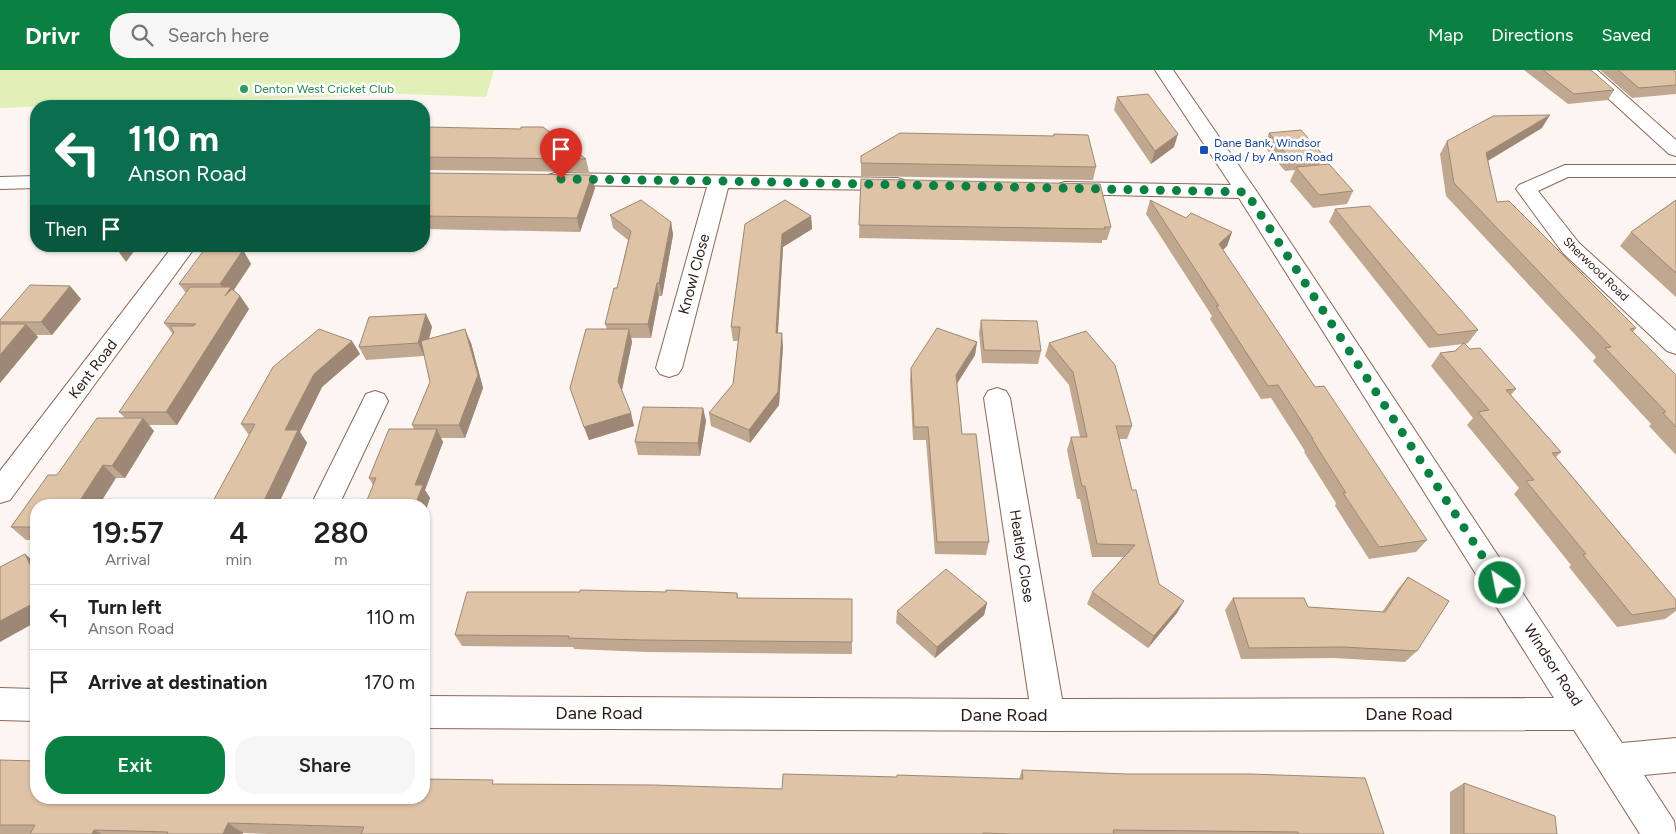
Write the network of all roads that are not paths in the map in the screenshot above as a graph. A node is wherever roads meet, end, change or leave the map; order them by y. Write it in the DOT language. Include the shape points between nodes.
graph roads {
  1 [pos="1164,70"];
  2 [pos="1586,70"];
  3 [pos="1676,150"];
  4 [pos="1676,171"];
  5 [pos="532,179"];
  6 [pos="719,181"];
  7 [pos="0,182"];
  8 [pos="30,182"];
  9 [pos="918,185"];
  10 [pos="1047,188"];
  11 [pos="1246,192"];
  12 [pos="180,252"];
  13 [pos="1676,345"];
  14 [pos="669,368"];
  15 [pos="997,398"];
  16 [pos="375,401"];
  17 [pos="0,492"];
  18 [pos="328,499"];
  19 [pos="0,704"];
  20 [pos="30,705"];
  21 [pos="430,712"];
  22 [pos="1584,714"];
  23 [pos="1048,715"];
  24 [pos="1676,755"];
  25 [pos="1614,761"];
  26 [pos="1660,834"];
  1 -- 11 [label="street, Windsor Road"];
  2 -- 3 [label="street"];
  4 -- 13 [label="street, Sherwood Road" via="1565,171 1526,189 1571,248"];
  5 -- 6 [label="street"];
  6 -- 9 [label="street"];
  6 -- 14 [label="street, Knowl Close"];
  7 -- 8 [label="street"];
  10 -- 11 [label="street"];
  11 -- 22 [label="street, Windsor Road"];
  12 -- 17 [label="street, Kent Road"];
  15 -- 23 [label="street, Heatley Close"];
  16 -- 18 [label="street"];
  19 -- 20 [label="street"];
  21 -- 23 [label="street, Dane Road"];
  22 -- 23 [label="street, Dane Road"];
  22 -- 25 [label="street, Windsor Road"];
  24 -- 25 [label="street"];
  25 -- 26 [label="street, Windsor Road"];
}
